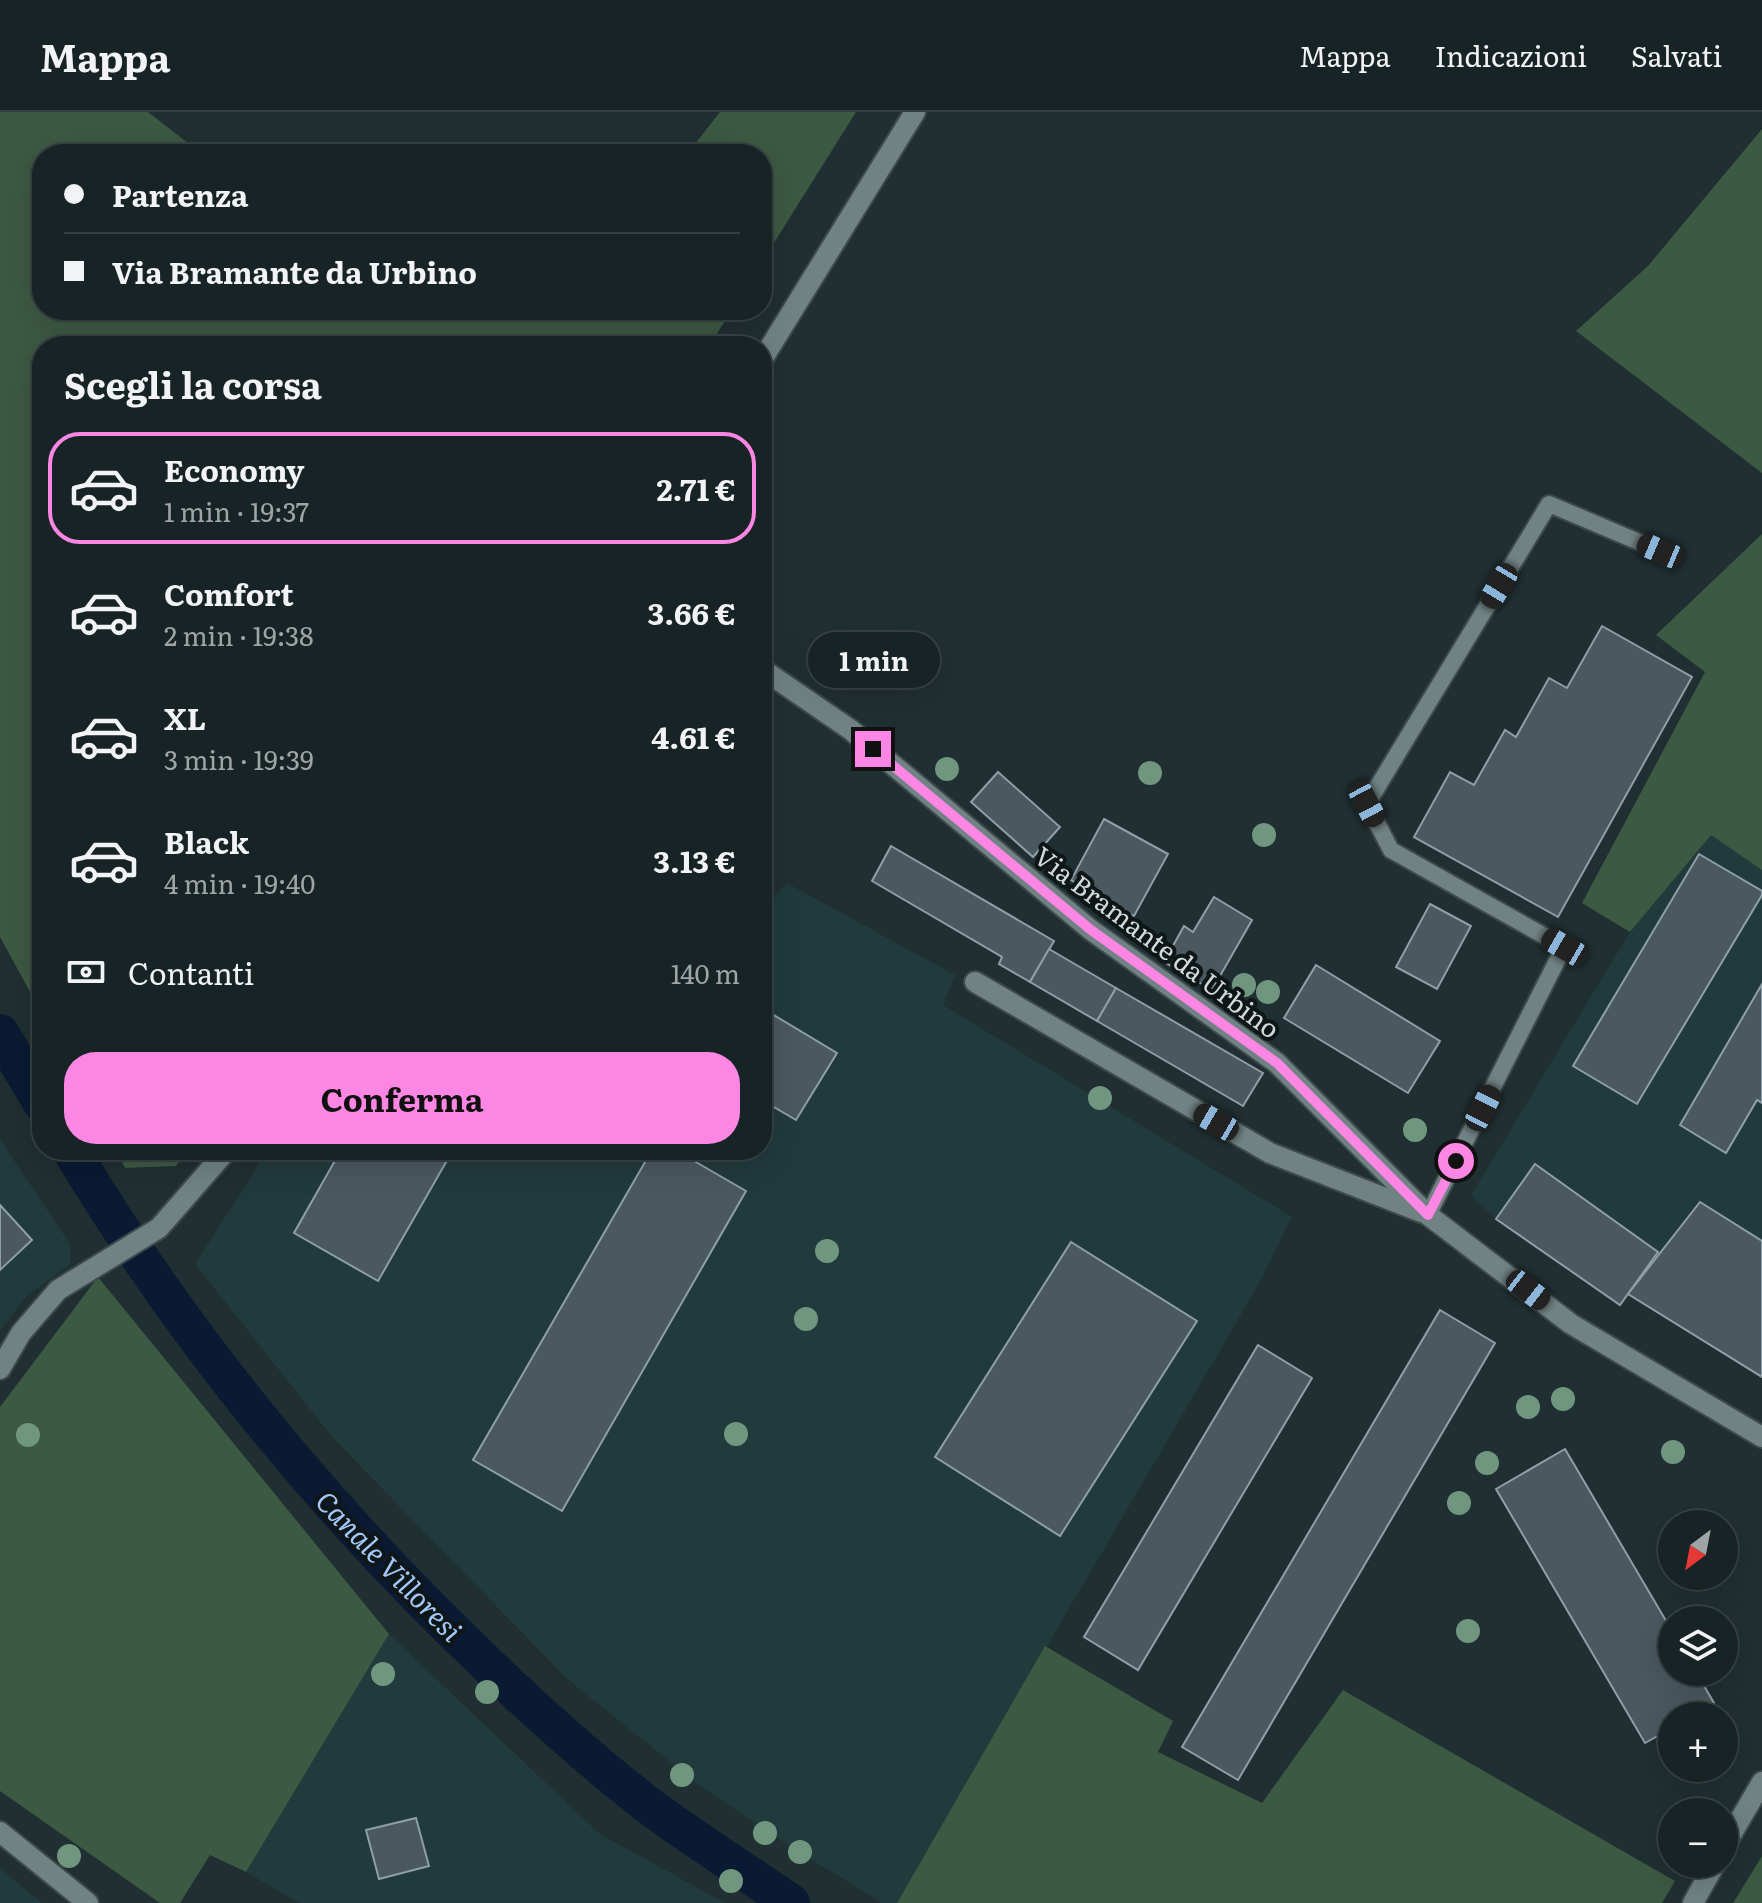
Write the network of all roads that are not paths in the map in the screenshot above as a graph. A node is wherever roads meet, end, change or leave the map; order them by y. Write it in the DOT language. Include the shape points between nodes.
graph roads {
  1 [pos="915,112"];
  2 [pos="772,344"];
  3 [pos="1660,551"];
  4 [pos="772,676"];
  5 [pos="975,982"];
  6 [pos="220,1160"];
  7 [pos="1428,1215"];
  8 [pos="0,1369"];
  9 [pos="1762,1437"];
  10 [pos="1762,1782"];
  11 [pos="1738,1823"];
  12 [pos="0,1832"];
  13 [pos="1707,1878"];
  14 [pos="88,1903"];
  15 [pos="1693,1903"];
  1 -- 2 [label="street"];
  3 -- 7 [label="lane" via="1549,504 1367,804 1391,850 1564,947"];
  4 -- 7 [label="street, Via Bramante da Urbino" via="851,730 1091,930 1277,1063"];
  5 -- 7 [label="street, Via Bramante da Urbino" via="1270,1153"];
  6 -- 8 [label="street" via="159,1228 58,1290 21,1333"];
  7 -- 9 [label="street, Via Bramante da Urbino" via="1571,1324"];
  10 -- 11 [label="street"];
  12 -- 14 [label="street"];
  13 -- 15 [label="street"];
}
